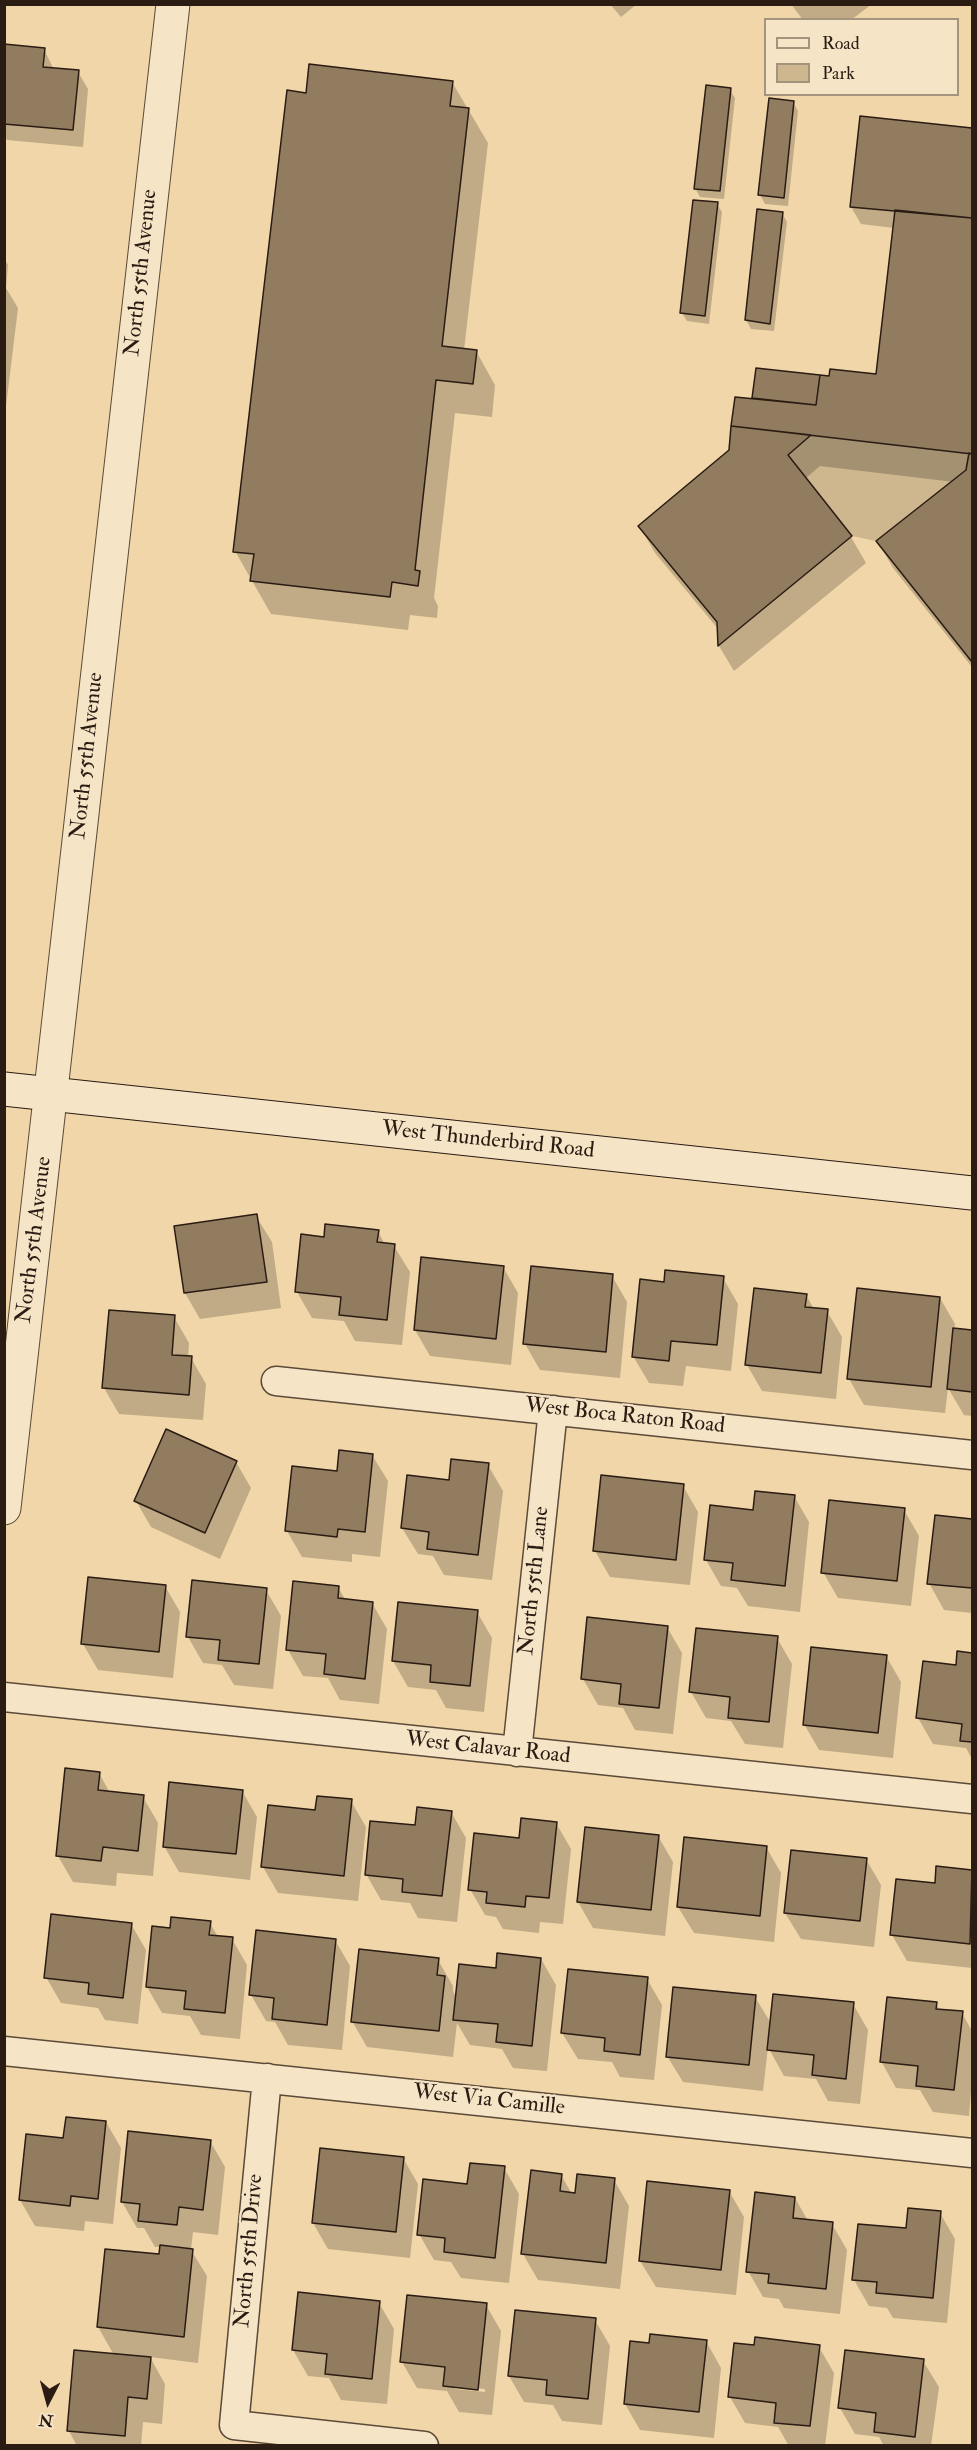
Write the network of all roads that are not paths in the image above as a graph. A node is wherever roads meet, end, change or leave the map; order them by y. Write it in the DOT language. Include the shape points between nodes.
graph roads {
  1 [pos="173,4"];
  2 [pos="4,1089"];
  3 [pos="51,1094"];
  4 [pos="972,1193"];
  5 [pos="276,1381"];
  6 [pos="553,1410"];
  7 [pos="972,1455"];
  8 [pos="4,1509"];
  9 [pos="4,1697"];
  10 [pos="517,1752"];
  11 [pos="972,1799"];
  12 [pos="4,2051"];
  13 [pos="267,2078"];
  14 [pos="972,2153"];
  15 [pos="424,2445"];
  1 -- 3 [label="street, North 55th Avenue"];
  2 -- 3 [label="street, West Thunderbird Road"];
  3 -- 4 [label="street, West Thunderbird Road"];
  3 -- 8 [label="street, North 55th Avenue"];
  5 -- 6 [label="street, West Boca Raton Road"];
  6 -- 7 [label="street, West Boca Raton Road"];
  6 -- 10 [label="street, North 55th Lane"];
  9 -- 10 [label="street, West Calavar Road"];
  10 -- 11 [label="street, West Calavar Road"];
  12 -- 13 [label="street, West Via Camille"];
  13 -- 14 [label="street, West Via Camille"];
  13 -- 15 [label="street, North 55th Drive" via="234,2425"];
}
